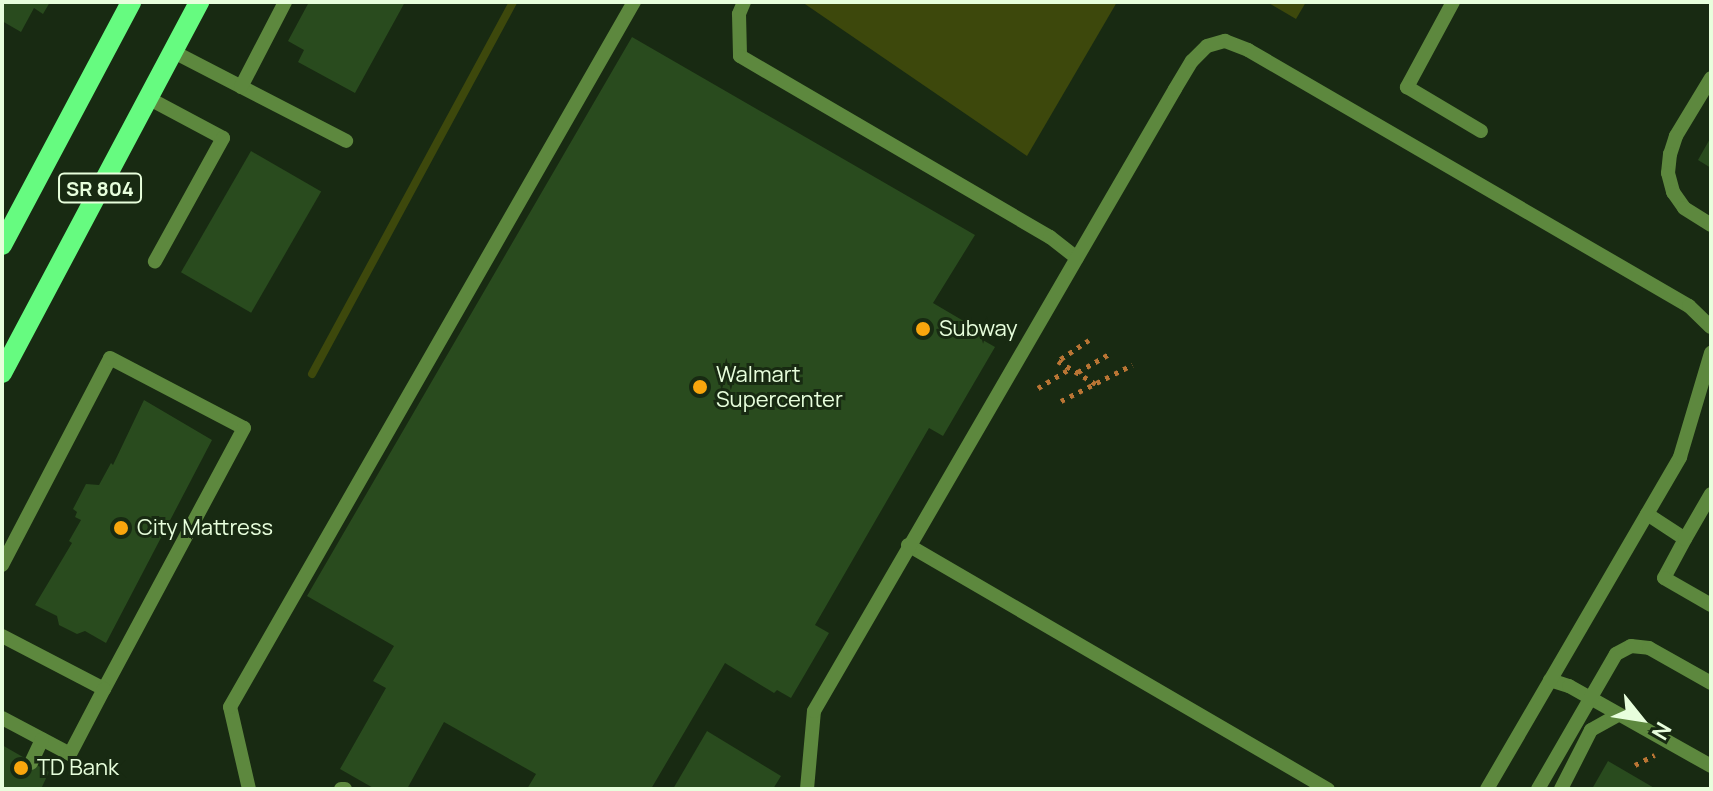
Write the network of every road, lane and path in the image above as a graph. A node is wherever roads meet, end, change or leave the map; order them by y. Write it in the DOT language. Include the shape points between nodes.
graph roads {
  1 [pos="131,2"];
  2 [pos="199,2"];
  3 [pos="285,2"];
  4 [pos="634,2"];
  5 [pos="744,2"];
  6 [pos="1453,2"];
  7 [pos="172,51"];
  8 [pos="1711,78"];
  9 [pos="241,87"];
  10 [pos="148,98"];
  11 [pos="1481,131"];
  12 [pos="346,141"];
  13 [pos="1711,225"];
  14 [pos="2,245"];
  15 [pos="1077,258"];
  16 [pos="155,261"];
  17 [pos="1711,325"];
  18 [pos="1089,340"];
  19 [pos="1111,353"];
  20 [pos="1711,353"];
  21 [pos="1132,365"];
  22 [pos="1074,370"];
  23 [pos="2,373"];
  24 [pos="1096,384"];
  25 [pos="1038,388"];
  26 [pos="1061,401"];
  27 [pos="1711,494"];
  28 [pos="1647,514"];
  29 [pos="1685,539"];
  30 [pos="908,545"];
  31 [pos="2,565"];
  32 [pos="1711,605"];
  33 [pos="2,636"];
  34 [pos="1550,680"];
  35 [pos="1711,683"];
  36 [pos="104,689"];
  37 [pos="1590,698"];
  38 [pos="1618,715"];
  39 [pos="2,718"];
  40 [pos="42,739"];
  41 [pos="1661,753"];
  42 [pos="31,763"];
  43 [pos="1635,765"];
  44 [pos="1711,766"];
  45 [pos="249,789"];
  46 [pos="807,789"];
  47 [pos="1328,789"];
  48 [pos="1487,789"];
  49 [pos="1538,789"];
  50 [pos="1561,789"];
  1 -- 14 [label="main road, SR 804"];
  2 -- 7 [label="main road, SR 804"];
  3 -- 9 [label="lane"];
  4 -- 45 [label="lane" via="230,707"];
  5 -- 15 [label="lane" via="738,24 740,56 1050,237"];
  6 -- 11 [label="lane" via="1407,87"];
  7 -- 9 [label="lane"];
  7 -- 10 [label="main road, SR 804"];
  8 -- 13 [label="lane" via="1676,136 1668,173 1684,208"];
  9 -- 12 [label="lane"];
  10 -- 16 [label="lane" via="223,138"];
  10 -- 23 [label="main road, SR 804"];
  15 -- 17 [label="lane" via="1192,61 1207,46 1225,41 1689,306"];
  15 -- 30 [label="lane"];
  18 -- 22 [label="path" via="1059,357"];
  19 -- 22 [label="path"];
  20 -- 28 [label="lane" via="1689,434"];
  21 -- 24 [label="path"];
  22 -- 24 [label="path"];
  22 -- 25 [label="path"];
  24 -- 26 [label="path"];
  27 -- 29 [label="lane"];
  28 -- 29 [label="lane"];
  28 -- 34 [label="lane"];
  29 -- 32 [label="lane" via="1664,578"];
  30 -- 46 [label="lane" via="814,711"];
  30 -- 47 [label="lane"];
  31 -- 36 [label="lane" via="110,358 244,428"];
  33 -- 36 [label="lane"];
  34 -- 37 [label="lane"];
  34 -- 48 [label="lane"];
  35 -- 37 [label="lane" via="1649,648 1631,646 1616,654"];
  36 -- 40 [label="lane" via="70,754"];
  37 -- 38 [label="lane"];
  37 -- 49 [label="lane"];
  38 -- 44 [label="lane"];
  38 -- 50 [label="lane" via="1591,730"];
  39 -- 40 [label="lane"];
  40 -- 42 [label="lane"];
  41 -- 43 [label="path"];
}
